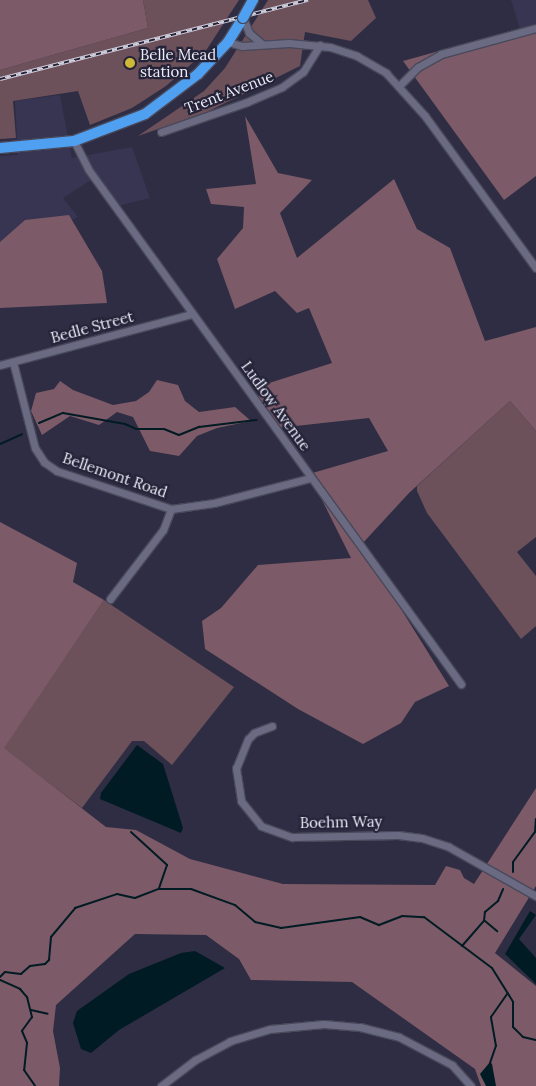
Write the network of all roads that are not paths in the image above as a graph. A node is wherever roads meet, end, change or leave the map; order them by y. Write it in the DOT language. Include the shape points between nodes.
graph roads {
  1 [pos="253,0"];
  2 [pos="244,18"];
  3 [pos="536,28"];
  4 [pos="228,42"];
  5 [pos="262,44"];
  6 [pos="320,45"];
  7 [pos="400,85"];
  8 [pos="161,132"];
  9 [pos="74,141"];
  10 [pos="0,148"];
  11 [pos="536,268"];
  12 [pos="192,314"];
  13 [pos="13,362"];
  14 [pos="0,365"];
  15 [pos="311,478"];
  16 [pos="172,508"];
  17 [pos="110,599"];
  18 [pos="461,684"];
  19 [pos="272,726"];
  20 [pos="536,896"];
  21 [pos="162,1086"];
  22 [pos="471,1086"];
  1 -- 2 [label="highway, bridge"];
  2 -- 4 [label="highway"];
  2 -- 5 [label="street" via="251,36"];
  3 -- 7 [label="street" via="441,54 418,67"];
  4 -- 5 [label="street" via="242,46"];
  4 -- 9 [label="highway" via="181,89 145,114"];
  5 -- 6 [label="street"];
  6 -- 7 [label="street" via="357,56"];
  6 -- 8 [label="street, Trent Avenue" via="303,72 282,87"];
  7 -- 11 [label="street"];
  9 -- 10 [label="highway"];
  9 -- 12 [label="street, Ludlow Avenue" via="81,159"];
  12 -- 13 [label="street, Bedle Street"];
  12 -- 15 [label="street, Ludlow Avenue"];
  13 -- 14 [label="street, Bedle Street"];
  13 -- 16 [label="street, Bellemont Road" via="35,448 49,467 121,495"];
  15 -- 16 [label="street, Bellemont Road" via="214,503"];
  15 -- 18 [label="street, Ludlow Avenue"];
  16 -- 17 [label="street" via="162,530"];
  19 -- 20 [label="street, Boehm Way" via="248,739 236,768 241,801 261,826 292,837 398,835 422,838 449,847"];
  21 -- 22 [label="street" via="195,1060 236,1039 270,1029 324,1024 360,1027 399,1037 452,1065"];
}
